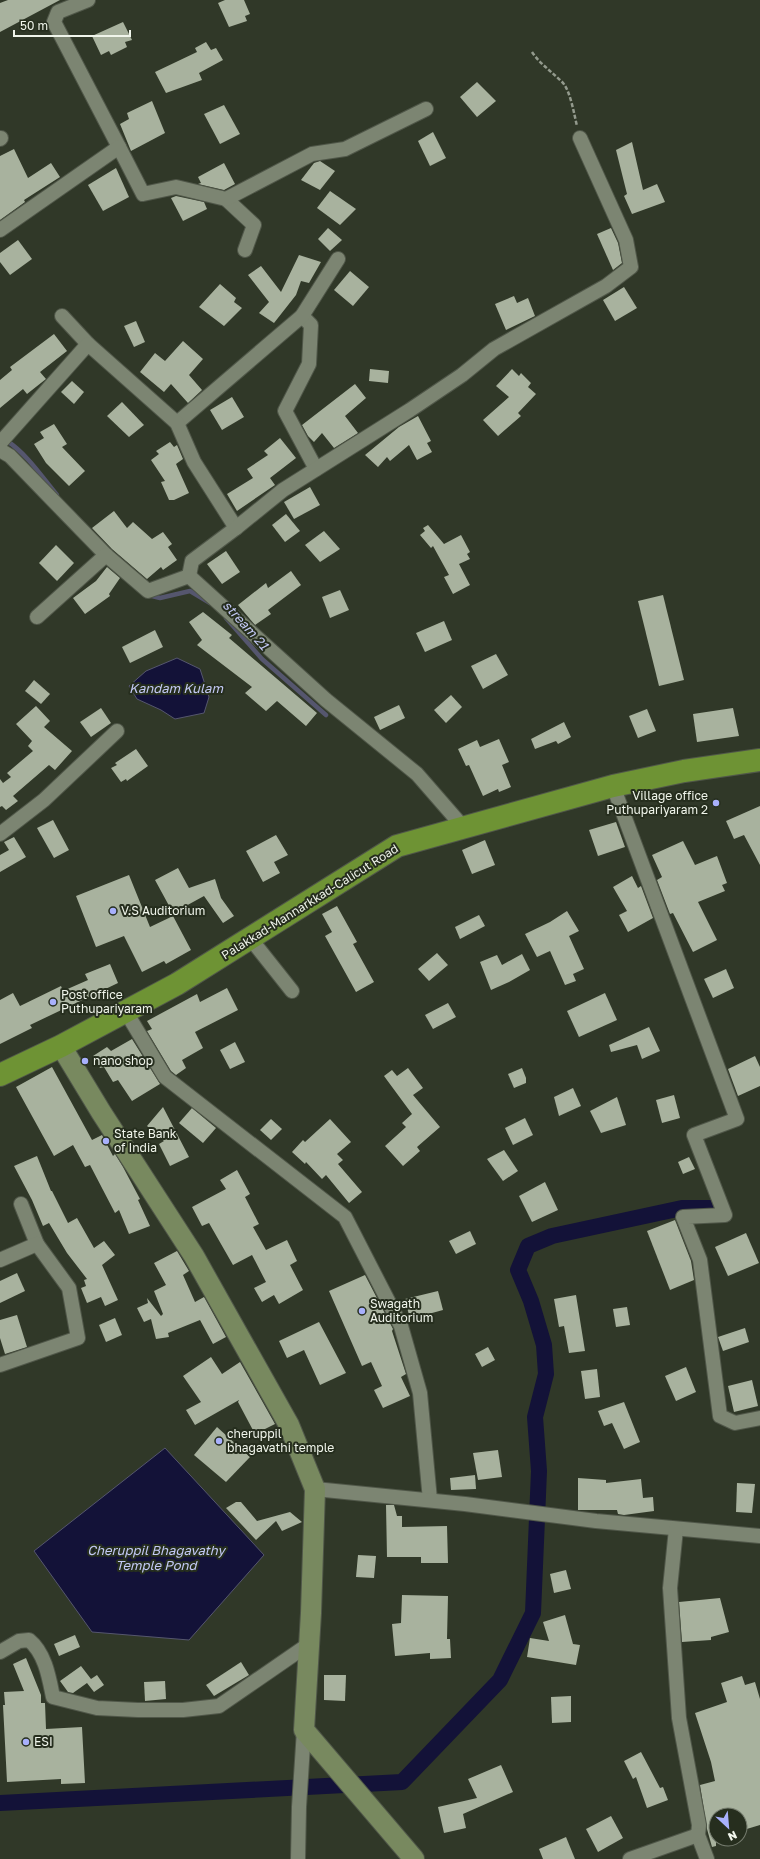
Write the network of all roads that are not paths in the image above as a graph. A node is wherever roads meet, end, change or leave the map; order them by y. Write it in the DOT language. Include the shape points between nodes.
graph roads {
  1 [pos="88,0"];
  2 [pos="426,109"];
  3 [pos="580,138"];
  4 [pos="119,146"];
  5 [pos="226,199"];
  6 [pos="0,230"];
  7 [pos="245,250"];
  8 [pos="338,259"];
  9 [pos="62,316"];
  10 [pos="302,316"];
  11 [pos="88,344"];
  12 [pos="178,423"];
  13 [pos="0,443"];
  14 [pos="0,450"];
  15 [pos="316,469"];
  16 [pos="236,528"];
  17 [pos="106,555"];
  18 [pos="190,576"];
  19 [pos="37,617"];
  20 [pos="117,731"];
  21 [pos="760,760"];
  22 [pos="614,786"];
  23 [pos="464,828"];
  24 [pos="0,834"];
  25 [pos="250,938"];
  26 [pos="292,992"];
  27 [pos="126,1012"];
  28 [pos="62,1046"];
  29 [pos="0,1075"];
  30 [pos="21,1204"];
  31 [pos="37,1244"];
  32 [pos="0,1260"];
  33 [pos="0,1365"];
  34 [pos="760,1418"];
  35 [pos="315,1489"];
  36 [pos="430,1500"];
  37 [pos="676,1529"];
  38 [pos="760,1536"];
  39 [pos="309,1644"];
  40 [pos="0,1652"];
  41 [pos="304,1730"];
  42 [pos="698,1835"];
  43 [pos="298,1859"];
  44 [pos="414,1859"];
  45 [pos="630,1859"];
  46 [pos="707,1859"];
  1 -- 4 [label="street" via="58,12 54,22"];
  2 -- 5 [label="street" via="345,149 312,154"];
  3 -- 15 [label="street" via="626,240 631,267 606,286 494,349 462,375"];
  4 -- 5 [label="street" via="143,194 176,188"];
  4 -- 6 [label="street"];
  5 -- 7 [label="street" via="254,225"];
  8 -- 10 [label="street"];
  9 -- 11 [label="street"];
  10 -- 12 [label="street"];
  10 -- 15 [label="street" via="311,326 309,364 285,411"];
  11 -- 12 [label="street"];
  11 -- 13 [label="street"];
  12 -- 16 [label="street" via="194,462"];
  14 -- 17 [label="street" via="10,456"];
  15 -- 16 [label="street" via="283,490"];
  16 -- 18 [label="street" via="192,561"];
  17 -- 18 [label="street" via="148,591"];
  17 -- 19 [label="street"];
  18 -- 23 [label="street" via="326,700 418,774"];
  20 -- 24 [label="street" via="44,800"];
  21 -- 22 [label="highway, Palakkad-Mannarkkad-Calicut Road" via="684,771"];
  22 -- 23 [label="highway, Palakkad-Mannarkkad-Calicut Road"];
  22 -- 34 [label="street" via="737,1119 694,1135 726,1215 683,1217 700,1260 720,1416 735,1423"];
  23 -- 25 [label="highway, Palakkad-Mannarkkad-Calicut Road" via="397,846"];
  25 -- 26 [label="street"];
  25 -- 27 [label="highway, Palakkad-Mannarkkad-Calicut Road" via="177,984"];
  27 -- 28 [label="highway, Palakkad-Mannarkkad-Calicut Road"];
  27 -- 36 [label="street" via="165,1077 345,1217 401,1326 420,1393"];
  28 -- 29 [label="highway, Palakkad-Mannarkkad-Calicut Road"];
  28 -- 35 [label="street" via="101,1112 194,1256 288,1425"];
  30 -- 31 [label="street"];
  31 -- 32 [label="street"];
  31 -- 33 [label="street" via="69,1288 78,1338"];
  35 -- 36 [label="street"];
  35 -- 39 [label="street"];
  36 -- 37 [label="street"];
  37 -- 38 [label="street"];
  37 -- 42 [label="street" via="670,1588 679,1718 699,1825"];
  39 -- 40 [label="street" via="219,1706 183,1710 97,1708 53,1697 49,1674 38,1646 29,1640 19,1641"];
  39 -- 41 [label="street"];
  41 -- 43 [label="street"];
  41 -- 44 [label="street"];
  42 -- 45 [label="street"];
  42 -- 46 [label="street"];
}
